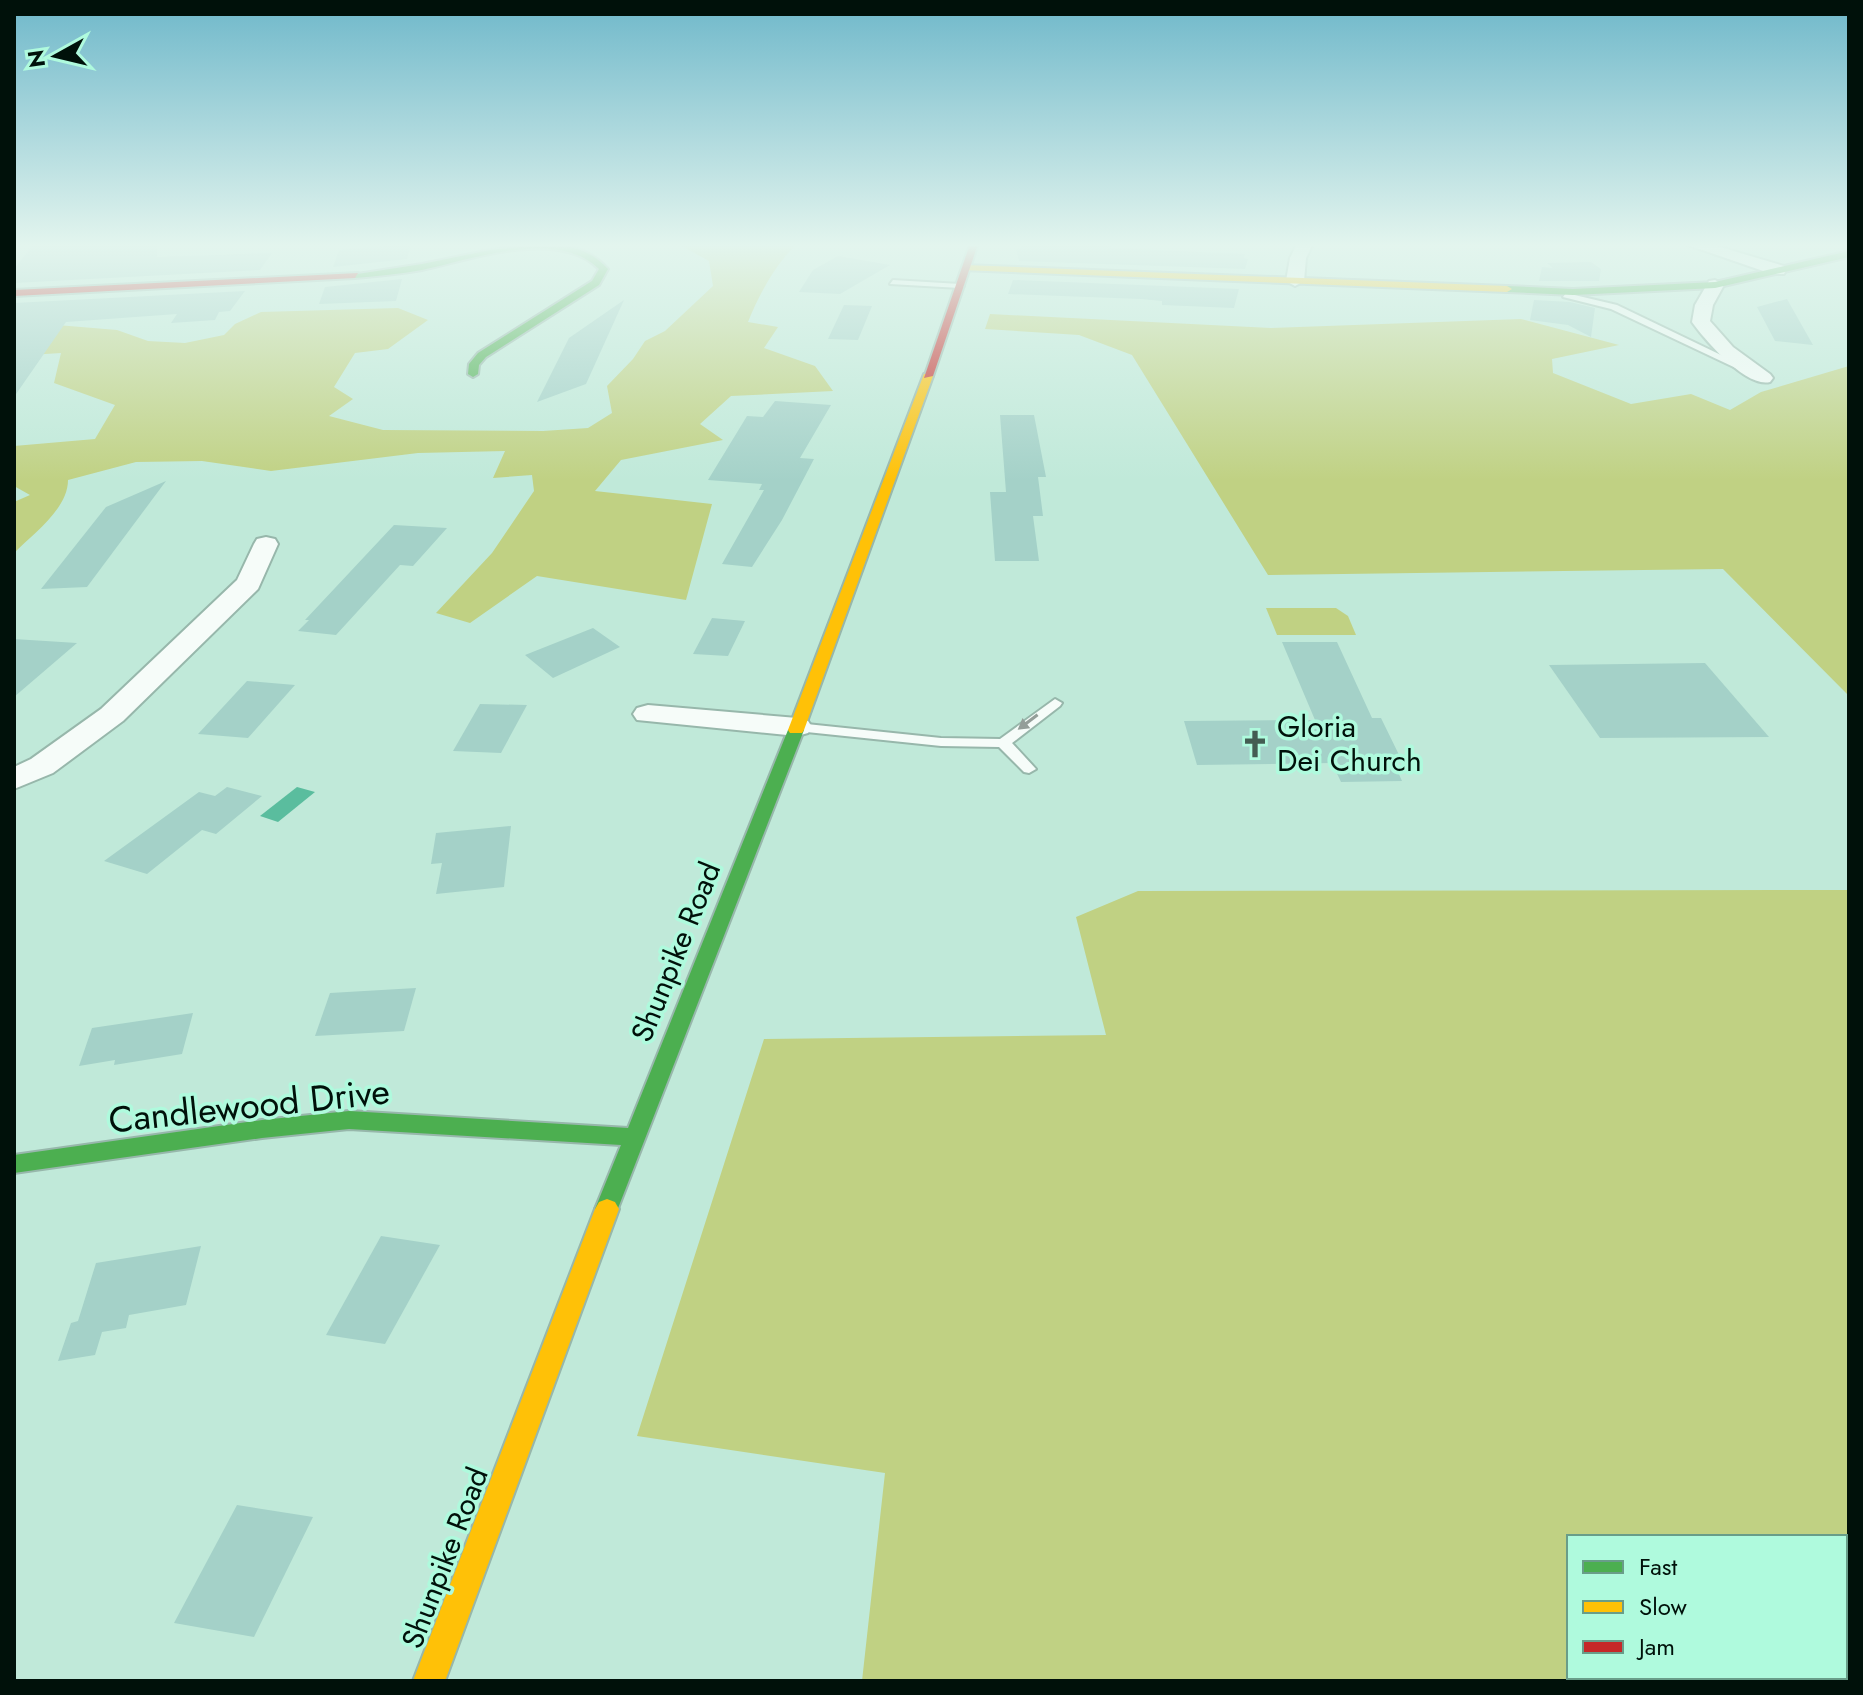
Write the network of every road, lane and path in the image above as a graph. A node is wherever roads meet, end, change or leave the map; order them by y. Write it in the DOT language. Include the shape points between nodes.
graph roads {
  1 [pos="533,323"];
  2 [pos="945,323"];
  3 [pos="1648,323"];
  4 [pos="1702,323"];
  5 [pos="473,374"];
  6 [pos="1763,378"];
  7 [pos="266,544"];
  8 [pos="1055,703"];
  9 [pos="648,714"];
  10 [pos="797,727"];
  11 [pos="1003,743"];
  12 [pos="1029,769"];
  13 [pos="14,779"];
  14 [pos="634,1137"];
  15 [pos="14,1164"];
  16 [pos="429,1681"];
  1 -- 5 [label="street" via="482,355"];
  2 -- 10 [label="street, Shunpike Road"];
  3 -- 6 [label="lane"];
  4 -- 6 [label="street" via="1726,351"];
  7 -- 13 [label="street" via="249,583 112,715 42,766"];
  8 -- 11 [label="lane, one-way"];
  9 -- 10 [label="street"];
  10 -- 11 [label="lane"];
  10 -- 14 [label="street, Shunpike Road"];
  11 -- 12 [label="lane"];
  14 -- 15 [label="street, Candlewood Drive" via="349,1120"];
  14 -- 16 [label="street, Shunpike Road"];
}
